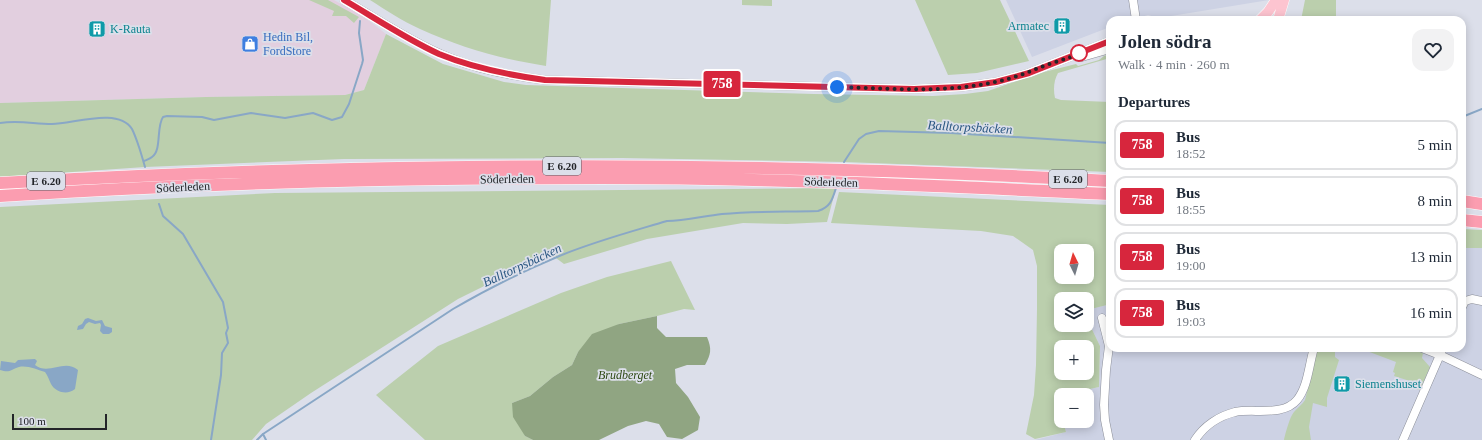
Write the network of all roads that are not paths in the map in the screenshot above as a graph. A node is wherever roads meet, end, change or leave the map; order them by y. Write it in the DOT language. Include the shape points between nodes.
graph roads {
  1 [pos="344,0"];
  2 [pos="1133,0"];
  3 [pos="1276,0"];
  4 [pos="1284,0"];
  5 [pos="1135,16"];
  6 [pos="1264,16"];
  7 [pos="1279,16"];
  8 [pos="1106,43"];
  9 [pos="1106,50"];
  10 [pos="1029,73"];
  11 [pos="1106,181"];
  12 [pos="0,183"];
  13 [pos="1106,194"];
  14 [pos="0,196"];
  15 [pos="1466,202"];
  16 [pos="1482,204"];
  17 [pos="1466,207"];
  18 [pos="1482,209"];
  19 [pos="1466,220"];
  20 [pos="1482,222"];
  21 [pos="1482,225"];
  22 [pos="1466,226"];
  23 [pos="1466,301"];
  24 [pos="1482,301"];
  25 [pos="1102,318"];
  26 [pos="1106,334"];
  27 [pos="1108,352"];
  28 [pos="1309,352"];
  29 [pos="1313,352"];
  30 [pos="1442,352"];
  31 [pos="1310,364"];
  32 [pos="1482,375"];
  33 [pos="1109,440"];
  34 [pos="1195,440"];
  35 [pos="1403,440"];
  1 -- 10 [label="street" via="451,59 493,72 545,80 938,89 985,84"];
  2 -- 5 [label="street"];
  3 -- 6 [label="main road"];
  4 -- 7 [label="main road"];
  8 -- 10 [label="street"];
  9 -- 10 [label="street" via="1037,73"];
  11 -- 12 [label="highway, Söderleden / E 6.20" via="794,169 527,166 366,168"];
  13 -- 14 [label="highway, Söderleden / E 6.20" via="790,181 603,178 214,185"];
  15 -- 16 [label="highway"];
  17 -- 18 [label="highway"];
  19 -- 20 [label="highway"];
  21 -- 22 [label="highway"];
  23 -- 24 [label="street"];
  25 -- 26 [label="street"];
  27 -- 33 [label="street" via="1104,405"];
  28 -- 31 [label="street"];
  29 -- 31 [label="street"];
  30 -- 32 [label="street"];
  30 -- 35 [label="street"];
  31 -- 34 [label="street" via="1301,394 1293,404 1282,409 1235,412 1224,416 1209,424"];
}
